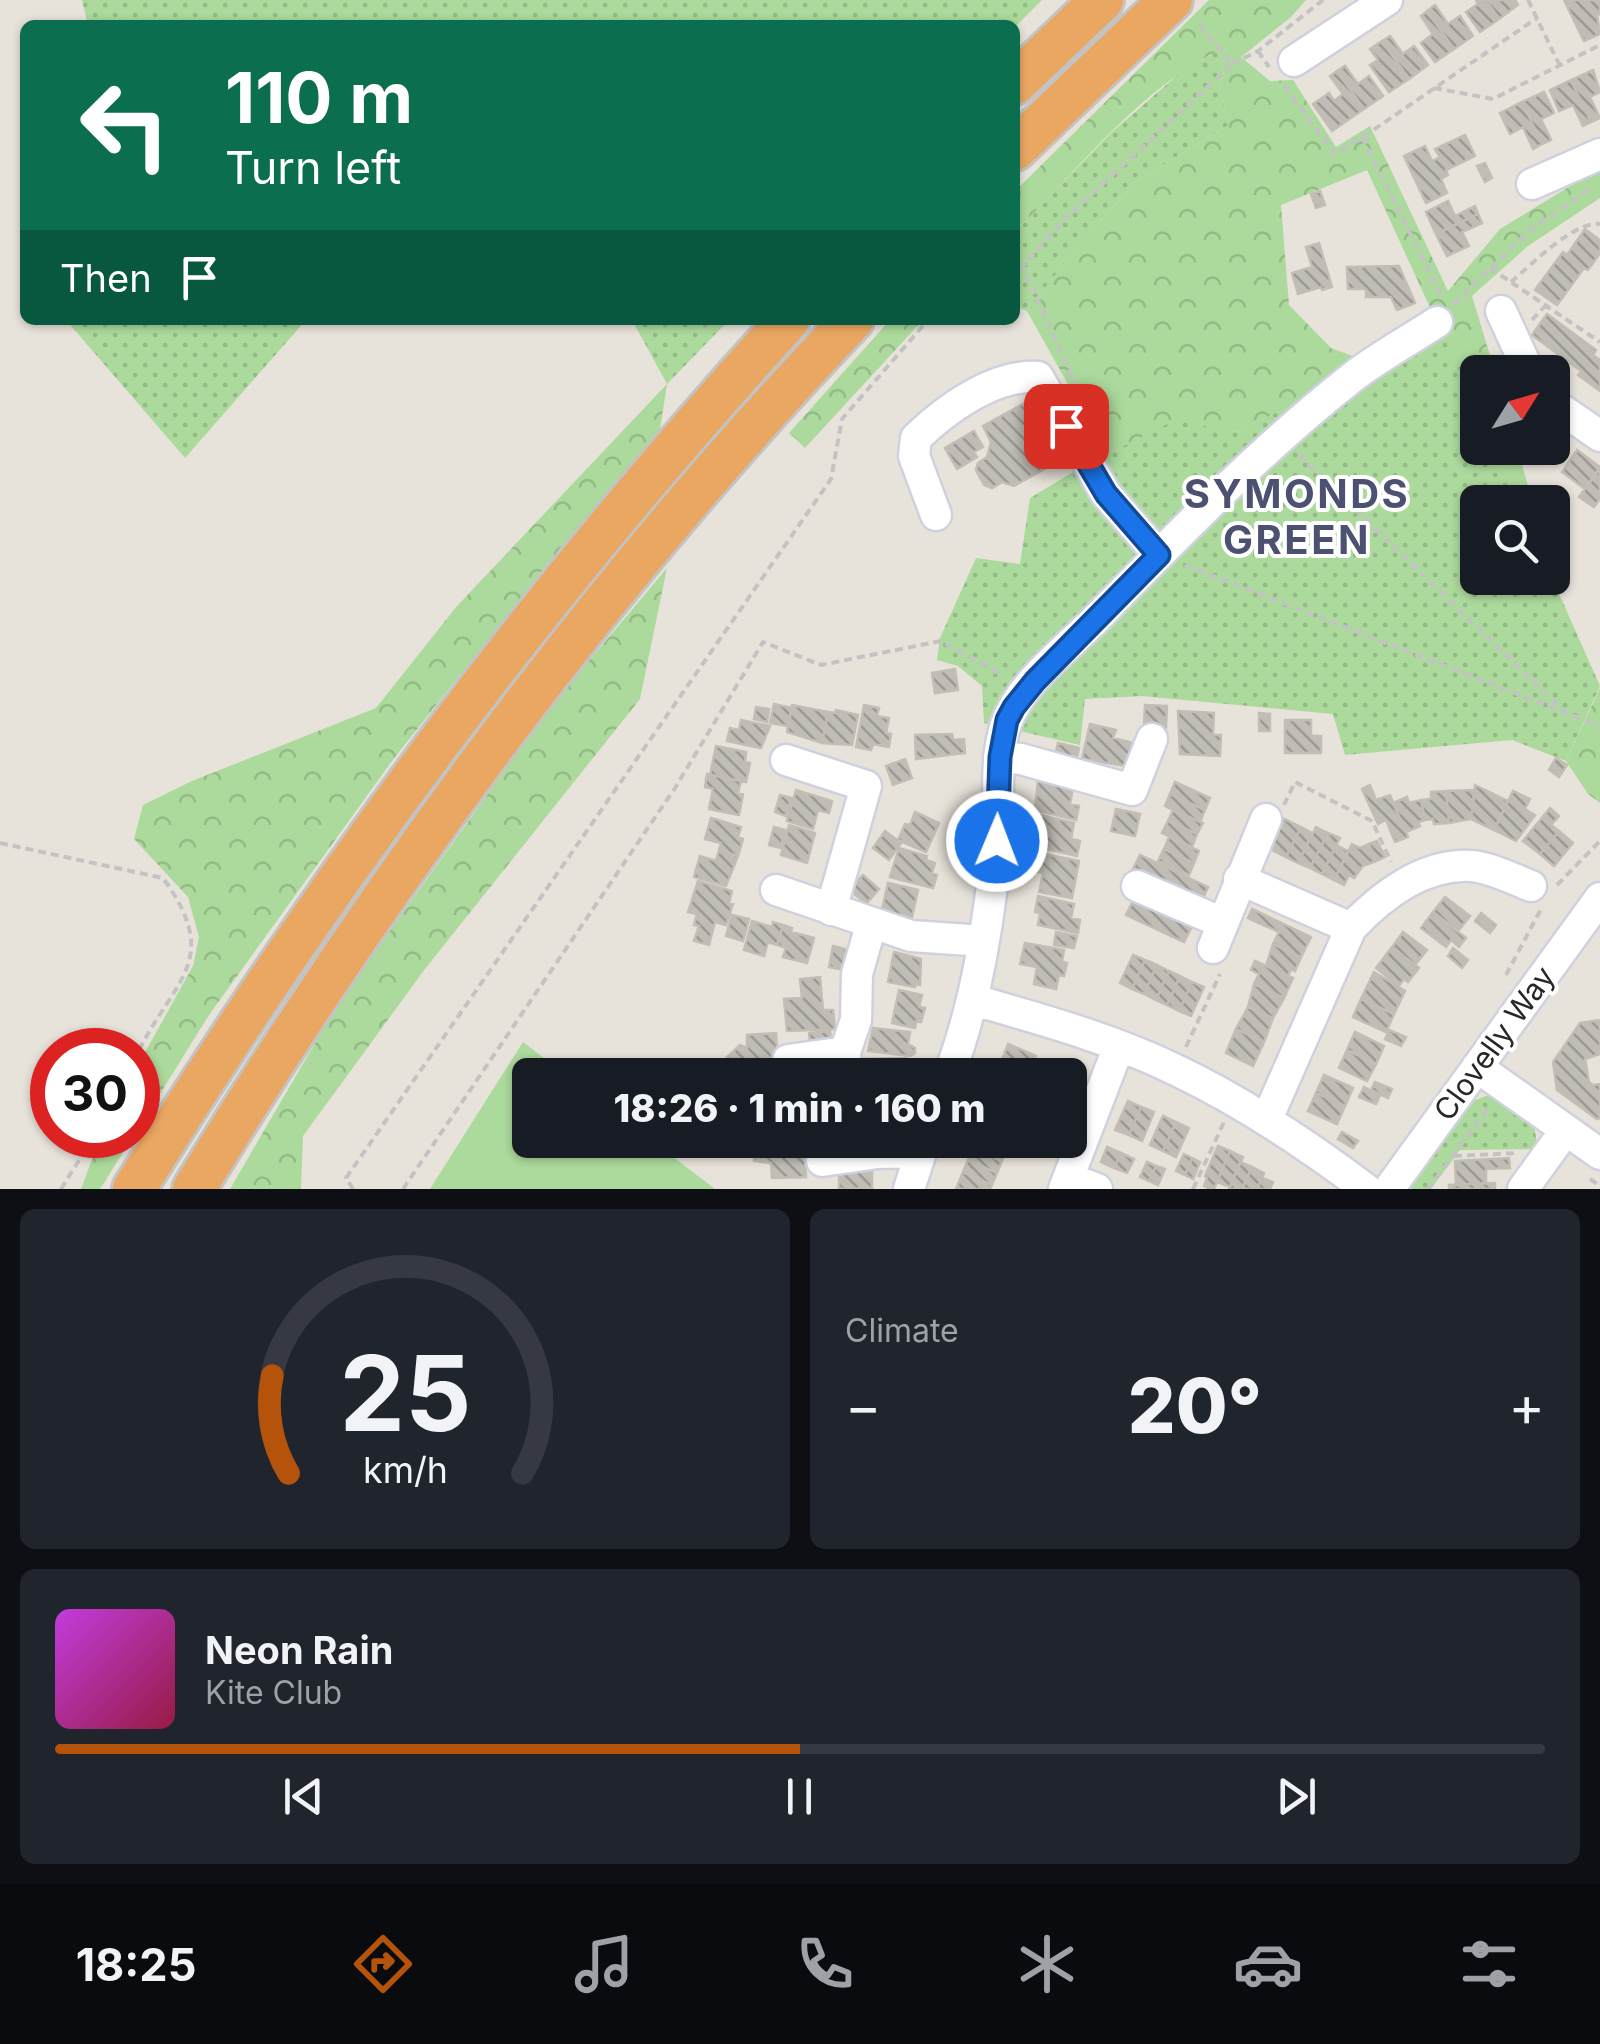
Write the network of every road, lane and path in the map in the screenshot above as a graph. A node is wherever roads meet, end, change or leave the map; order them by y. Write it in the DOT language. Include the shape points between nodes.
graph roads {
  1 [pos="1102,0"];
  2 [pos="1324,0"];
  3 [pos="1387,0"];
  4 [pos="1528,0"];
  5 [pos="1181,7"];
  6 [pos="1537,18"];
  7 [pos="1600,45"];
  8 [pos="1258,51"];
  9 [pos="1294,61"];
  10 [pos="1232,64"];
  11 [pos="1559,64"];
  12 [pos="1020,78"];
  13 [pos="1434,88"];
  14 [pos="1362,138"];
  15 [pos="1020,145"];
  16 [pos="1600,154"];
  17 [pos="1600,182"];
  18 [pos="1532,184"];
  19 [pos="1600,224"];
  20 [pos="1023,266"];
  21 [pos="1020,267"];
  22 [pos="1490,268"];
  23 [pos="1511,282"];
  24 [pos="1501,311"];
  25 [pos="1443,316"];
  26 [pos="784,325"];
  27 [pos="848,325"];
  28 [pos="924,325"];
  29 [pos="1600,342"];
  30 [pos="1518,355"];
  31 [pos="1077,389"];
  32 [pos="1570,415"];
  33 [pos="1600,436"];
  34 [pos="1281,437"];
  35 [pos="936,515"];
  36 [pos="1159,555"];
  37 [pos="1014,707"];
  38 [pos="1569,715"];
  39 [pos="1600,726"];
  40 [pos="1152,739"];
  41 [pos="1000,757"];
  42 [pos="786,760"];
  43 [pos="1266,819"];
  44 [pos="0,842"];
  45 [pos="1240,879"];
  46 [pos="1136,886"];
  47 [pos="1402,886"];
  48 [pos="1531,886"];
  49 [pos="776,890"];
  50 [pos="1600,898"];
  51 [pos="831,910"];
  52 [pos="871,925"];
  53 [pos="1350,928"];
  54 [pos="1218,936"];
  55 [pos="984,941"];
  56 [pos="974,1000"];
  57 [pos="150,1028"];
  58 [pos="1119,1046"];
  59 [pos="847,1058"];
  60 [pos="955,1058"];
  61 [pos="1478,1066"];
  62 [pos="1176,1070"];
  63 [pos="1504,1086"];
  64 [pos="1237,1102"];
  65 [pos="1267,1119"];
  66 [pos="1566,1131"];
  67 [pos="1600,1154"];
  68 [pos="81,1158"];
  69 [pos="838,1158"];
  70 [pos="919,1158"];
  71 [pos="822,1160"];
  72 [pos="1076,1185"];
  73 [pos="61,1189"];
  74 [pos="134,1189"];
  75 [pos="194,1189"];
  76 [pos="353,1189"];
  77 [pos="403,1189"];
  78 [pos="909,1189"];
  79 [pos="1193,1189"];
  80 [pos="1366,1189"];
  81 [pos="1389,1189"];
  82 [pos="1428,1189"];
  83 [pos="1523,1189"];
  1 -- 12 [label="highway"];
  2 -- 8 [label="path"];
  3 -- 9 [label="street"];
  4 -- 6 [label="path"];
  5 -- 10 [label="path"];
  5 -- 15 [label="highway"];
  6 -- 11 [label="path"];
  6 -- 13 [label="path"];
  7 -- 11 [label="path"];
  8 -- 10 [label="path"];
  8 -- 14 [label="path" via="1334,154"];
  10 -- 20 [label="path"];
  11 -- 13 [label="path" via="1494,99"];
  13 -- 14 [label="path"];
  14 -- 25 [label="path"];
  16 -- 18 [label="street"];
  17 -- 22 [label="path" via="1529,231"];
  19 -- 23 [label="path" via="1577,229"];
  20 -- 21 [label="path"];
  20 -- 31 [label="path"];
  22 -- 23 [label="path"];
  22 -- 25 [label="path"];
  23 -- 29 [label="path"];
  24 -- 30 [label="street"];
  25 -- 34 [label="street"];
  26 -- 74 [label="highway" via="485,678 315,911"];
  27 -- 75 [label="highway" via="705,484 537,691 264,1074"];
  28 -- 76 [label="path" via="842,420 831,479 346,1178"];
  32 -- 33 [label="street"];
  34 -- 36 [label="street"];
  34 -- 38 [label="path"];
  35 -- 36 [label="street" via="914,456 916,438 967,399 1012,378 1038,378 1106,494"];
  36 -- 37 [label="street"];
  36 -- 38 [label="path"];
  37 -- 41 [label="street"];
  37 -- 77 [label="path" via="995,670 941,641 821,665 762,642 674,788"];
  38 -- 39 [label="path"];
  40 -- 41 [label="street" via="1132,790"];
  41 -- 55 [label="street"];
  42 -- 51 [label="street" via="866,786"];
  43 -- 45 [label="street"];
  43 -- 47 [label="path" via="1280,814 1296,782 1372,820"];
  44 -- 57 [label="path" via="162,878 193,938 189,965"];
  45 -- 53 [label="street"];
  45 -- 54 [label="street"];
  46 -- 54 [label="street"];
  47 -- 48 [label="street" via="1472,866"];
  47 -- 53 [label="street"];
  49 -- 51 [label="street"];
  50 -- 61 [label="street, Clovelly Way"];
  51 -- 52 [label="street"];
  52 -- 55 [label="street" via="910,936"];
  52 -- 59 [label="street" via="856,974"];
  53 -- 65 [label="street"];
  54 -- 62 [label="path" via="1228,957"];
  55 -- 56 [label="street"];
  56 -- 58 [label="street"];
  56 -- 60 [label="street"];
  58 -- 62 [label="street"];
  58 -- 72 [label="street"];
  61 -- 63 [label="street"];
  61 -- 81 [label="street, Clovelly Way"];
  62 -- 64 [label="street"];
  63 -- 66 [label="street"];
  63 -- 82 [label="path"];
  64 -- 65 [label="street"];
  64 -- 79 [label="path"];
  65 -- 80 [label="street"];
  66 -- 67 [label="street"];
  66 -- 83 [label="street"];
  68 -- 73 [label="path"];
  69 -- 71 [label="street"];
  70 -- 78 [label="street"];
}
